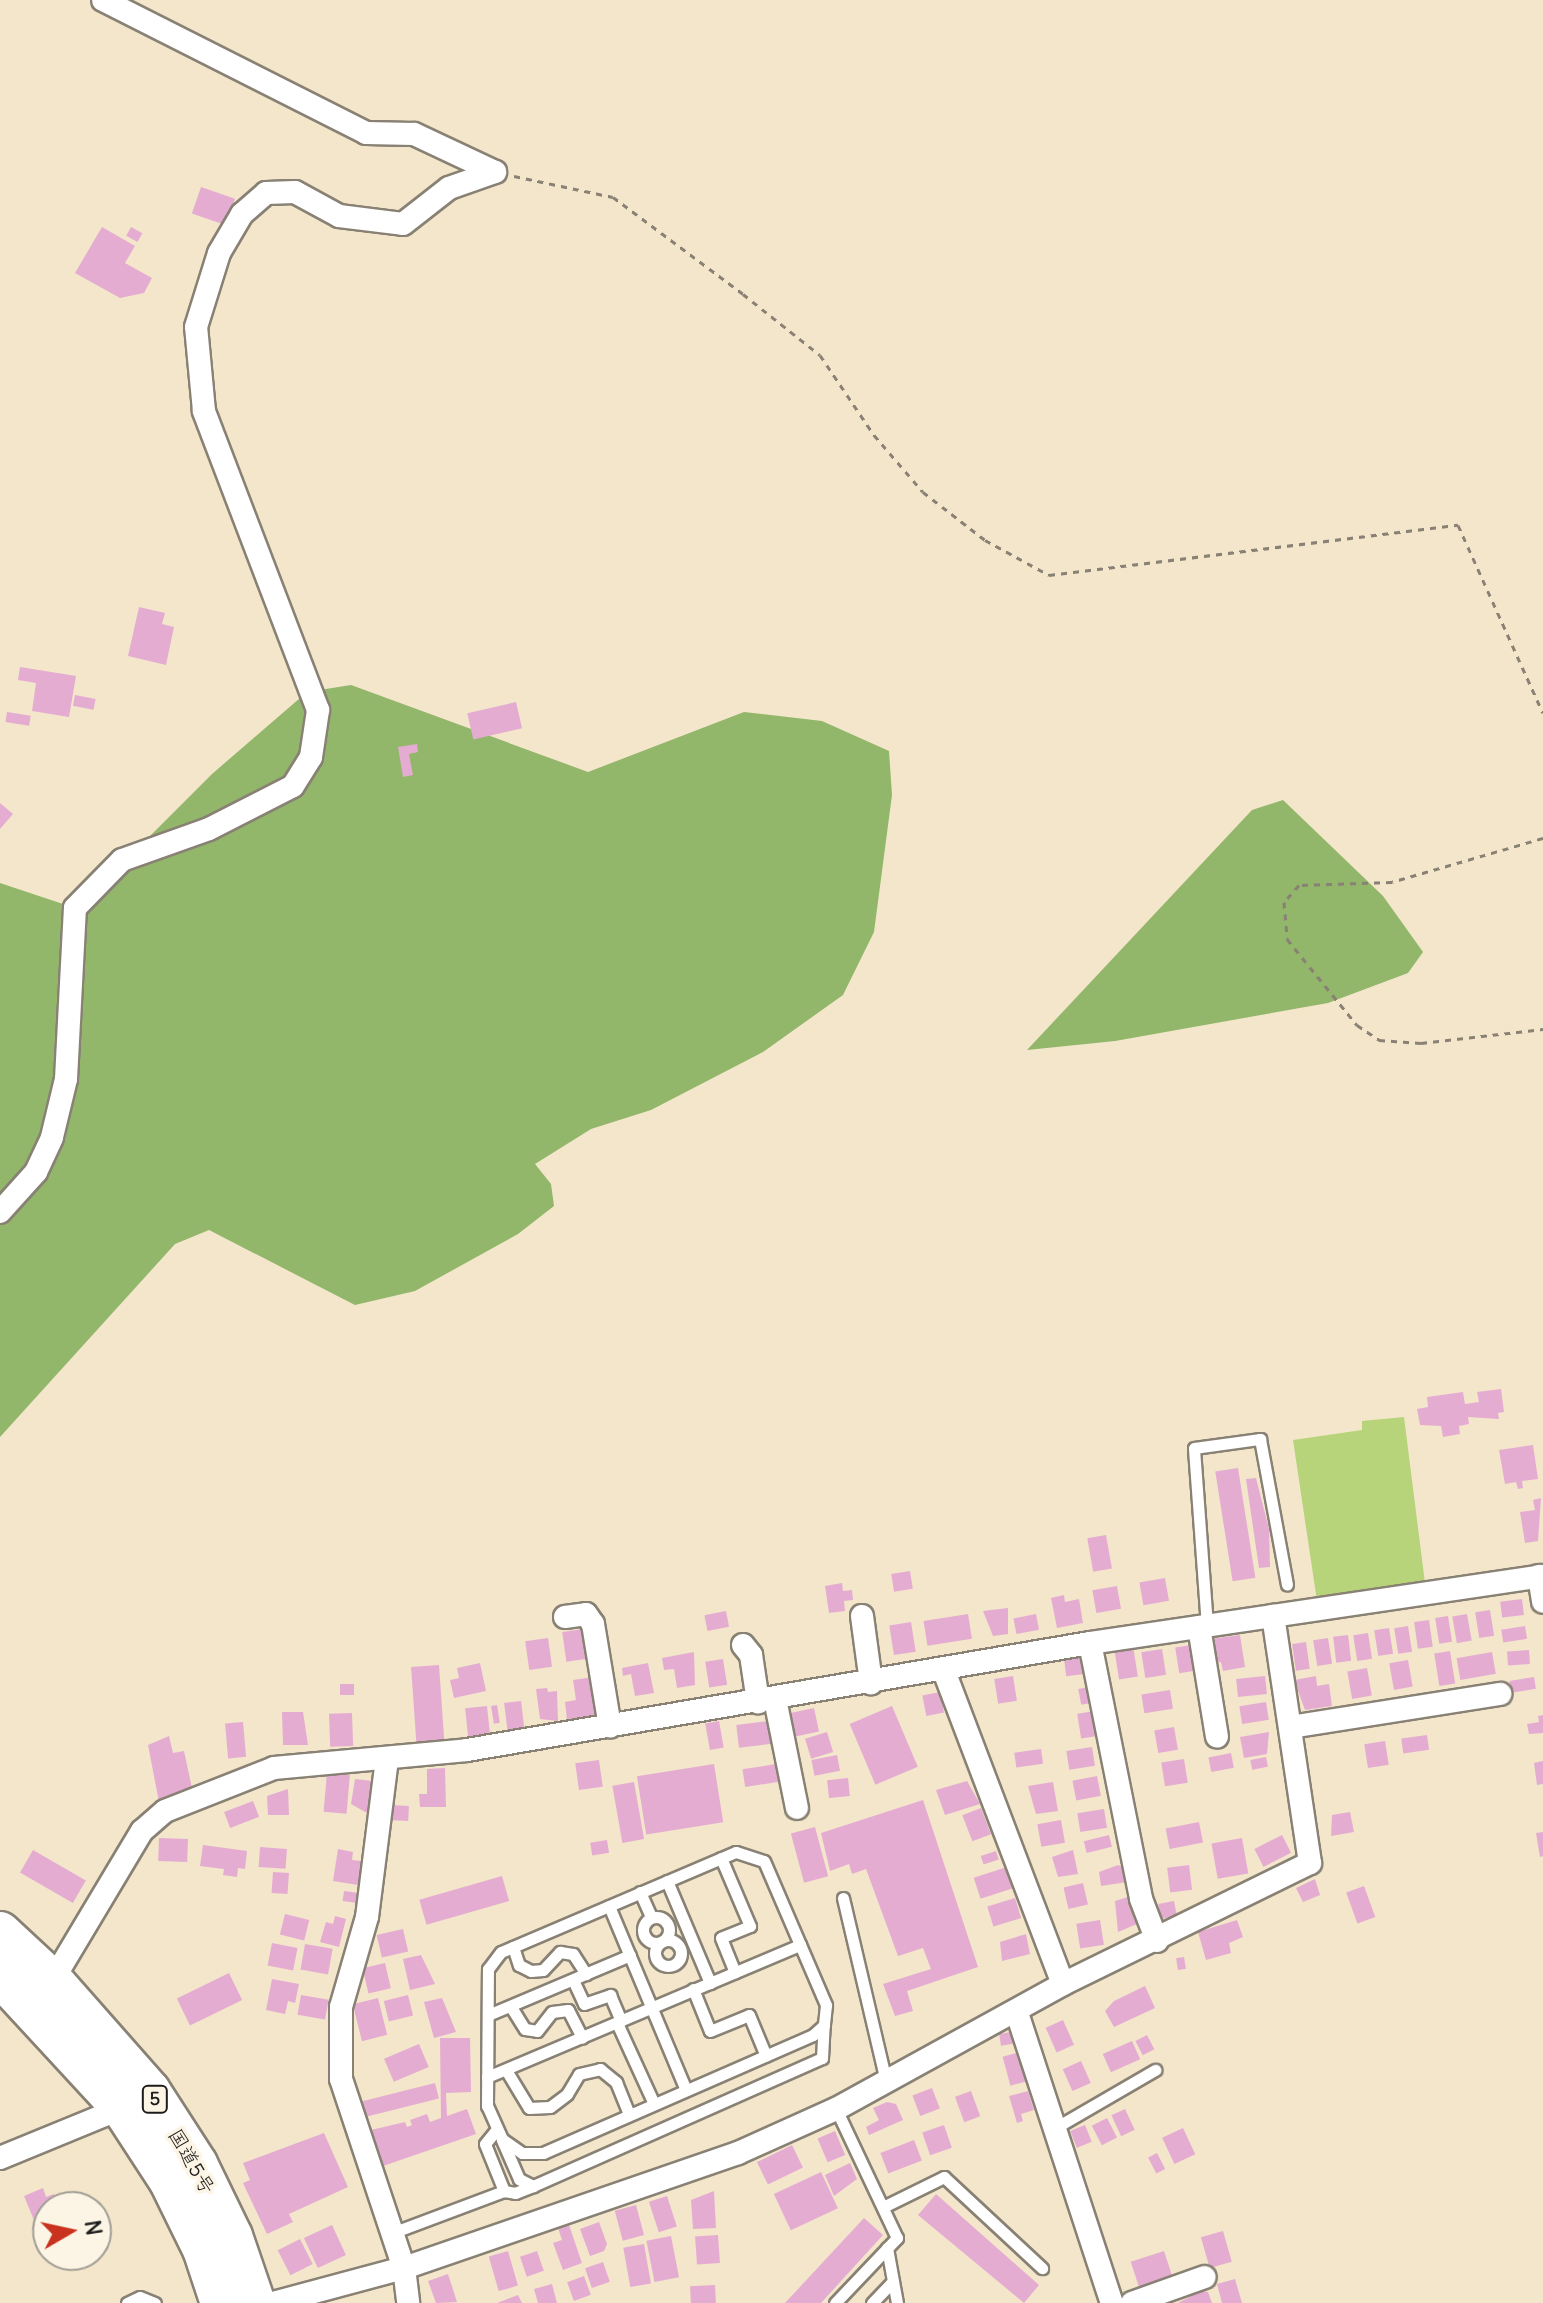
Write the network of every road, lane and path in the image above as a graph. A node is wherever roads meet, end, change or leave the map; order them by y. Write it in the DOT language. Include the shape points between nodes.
graph roads {
  1 [pos="103,0"];
  2 [pos="495,172"];
  3 [pos="1543,713"];
  4 [pos="1543,838"];
  5 [pos="1543,1029"];
  6 [pos="0,1212"];
  7 [pos="1541,1576"];
  8 [pos="1287,1585"];
  9 [pos="1543,1602"];
  10 [pos="862,1616"];
  11 [pos="1273,1616"];
  12 [pos="565,1617"];
  13 [pos="1203,1626"];
  14 [pos="1090,1643"];
  15 [pos="743,1645"];
  16 [pos="944,1671"];
  17 [pos="871,1683"];
  18 [pos="1500,1694"];
  19 [pos="767,1700"];
  20 [pos="610,1727"];
  21 [pos="1291,1727"];
  22 [pos="1217,1737"];
  23 [pos="387,1759"];
  24 [pos="797,1808"];
  25 [pos="721,1858"];
  26 [pos="667,1881"];
  27 [pos="640,1892"];
  28 [pos="843,1898"];
  29 [pos="609,1906"];
  30 [pos="651,1917"];
  31 [pos="0,1932"];
  32 [pos="1157,1941"];
  33 [pos="662,1942"];
  34 [pos="800,1945"];
  35 [pos="513,1947"];
  36 [pos="655,1956"];
  37 [pos="632,1961"];
  38 [pos="735,1972"];
  39 [pos="586,1974"];
  40 [pos="0,1976"];
  41 [pos="573,1980"];
  42 [pos="710,1983"];
  43 [pos="1063,1984"];
  44 [pos="693,1989"];
  45 [pos="43,1994"];
  46 [pos="511,2007"];
  47 [pos="652,2007"];
  48 [pos="1017,2013"];
  49 [pos="488,2015"];
  50 [pos="619,2022"];
  51 [pos="824,2025"];
  52 [pos="582,2038"];
  53 [pos="766,2056"];
  54 [pos="506,2070"];
  55 [pos="1155,2070"];
  56 [pos="487,2077"];
  57 [pos="886,2082"];
  58 [pos="686,2090"];
  59 [pos="654,2104"];
  60 [pos="122,2108"];
  61 [pos="836,2109"];
  62 [pos="629,2115"];
  63 [pos="1055,2128"];
  64 [pos="499,2134"];
  65 [pos="0,2158"];
  66 [pos="533,2186"];
  67 [pos="504,2191"];
  68 [pos="883,2207"];
  69 [pos="392,2233"];
  70 [pos="887,2248"];
  71 [pos="404,2268"];
  72 [pos="1042,2268"];
  73 [pos="1205,2277"];
  74 [pos="893,2281"];
  75 [pos="127,2303"];
  76 [pos="155,2303"];
  77 [pos="221,2303"];
  78 [pos="255,2303"];
  79 [pos="273,2303"];
  80 [pos="408,2303"];
  81 [pos="835,2303"];
  82 [pos="872,2303"];
  83 [pos="897,2303"];
  84 [pos="1112,2303"];
  85 [pos="1132,2303"];
  1 -- 2 [label="street" via="366,133 414,134"];
  2 -- 3 [label="path" via="613,197 820,355 874,435 923,492 985,540 1049,575 1458,525"];
  2 -- 6 [label="street" via="449,188 403,224 339,216 295,192 266,193 242,214 219,253 196,327 204,411 318,710 311,757 293,786 209,829 122,860 75,908 66,1079 59,1108 36,1172"];
  4 -- 5 [label="path" via="1392,882 1299,885 1284,902 1287,939 1357,1025 1379,1040 1421,1043"];
  7 -- 9 [label="street"];
  7 -- 11 [label="street"];
  8 -- 13 [label="lane" via="1260,1439 1194,1448"];
  10 -- 17 [label="street"];
  11 -- 13 [label="street"];
  11 -- 21 [label="street"];
  12 -- 20 [label="street" via="586,1614 593,1624"];
  13 -- 14 [label="street"];
  13 -- 22 [label="street"];
  14 -- 16 [label="street"];
  14 -- 32 [label="street" via="1141,1899"];
  15 -- 19 [label="street"];
  16 -- 17 [label="street"];
  16 -- 43 [label="street"];
  17 -- 19 [label="street"];
  18 -- 21 [label="street"];
  19 -- 20 [label="street"];
  19 -- 24 [label="street"];
  20 -- 23 [label="street"];
  21 -- 32 [label="street" via="1310,1863"];
  23 -- 45 [label="street" via="274,1768 165,1811 142,1831"];
  23 -- 69 [label="street" via="367,1917 341,2007 341,2079"];
  25 -- 26 [label="lane"];
  25 -- 34 [label="lane" via="736,1852 764,1861"];
  25 -- 38 [label="lane" via="750,1926 721,1938"];
  26 -- 27 [label="lane"];
  26 -- 42 [label="lane"];
  27 -- 29 [label="lane"];
  27 -- 30 [label="lane"];
  28 -- 57 [label="lane"];
  29 -- 35 [label="lane"];
  29 -- 37 [label="lane"];
  30 -- 33 [label="lane" via="660,1917 669,1927"];
  30 -- 33 [label="lane" via="643,1926 644,1935 653,1943"];
  31 -- 45 [label="highway, 国道5号 / 5"];
  32 -- 43 [label="street"];
  33 -- 36 [label="lane"];
  33 -- 36 [label="lane" via="677,1943 681,1956 668,1966"];
  34 -- 38 [label="lane"];
  34 -- 51 [label="lane" via="826,2005"];
  35 -- 39 [label="lane" via="519,1965 531,1971 543,1970 560,1952 573,1954"];
  35 -- 49 [label="lane" via="501,1952 488,1969"];
  36 -- 37 [label="lane"];
  37 -- 39 [label="lane"];
  37 -- 47 [label="lane"];
  38 -- 42 [label="lane"];
  39 -- 41 [label="lane"];
  40 -- 45 [label="highway, 国道5号 / 5"];
  41 -- 46 [label="lane"];
  41 -- 50 [label="lane" via="584,2004 610,1995"];
  42 -- 44 [label="lane"];
  43 -- 48 [label="street"];
  44 -- 47 [label="lane"];
  44 -- 53 [label="lane" via="710,2031 749,2015"];
  45 -- 60 [label="highway, 国道5号 / 5"];
  45 -- 78 [label="highway, 国道5号 / 5" via="150,2091 197,2164 232,2236"];
  46 -- 49 [label="lane"];
  46 -- 52 [label="lane" via="525,2029 537,2031 552,2012 568,2010"];
  47 -- 50 [label="lane"];
  47 -- 58 [label="lane"];
  48 -- 57 [label="street"];
  48 -- 63 [label="street"];
  49 -- 56 [label="lane"];
  50 -- 52 [label="lane"];
  50 -- 59 [label="lane"];
  51 -- 53 [label="lane"];
  51 -- 66 [label="lane" via="822,2058"];
  52 -- 54 [label="lane"];
  53 -- 58 [label="lane"];
  54 -- 56 [label="lane"];
  54 -- 62 [label="lane" via="529,2108 550,2107 567,2094 579,2074 600,2069 616,2082"];
  55 -- 63 [label="lane"];
  56 -- 64 [label="lane" via="487,2106"];
  57 -- 61 [label="street"];
  58 -- 59 [label="lane"];
  59 -- 62 [label="lane"];
  60 -- 65 [label="street"];
  60 -- 77 [label="highway, 国道5号 / 5" via="169,2180 203,2249"];
  61 -- 68 [label="lane"];
  61 -- 71 [label="street" via="738,2153"];
  62 -- 64 [label="lane" via="543,2153 522,2153"];
  63 -- 84 [label="street"];
  64 -- 66 [label="lane" via="519,2179"];
  64 -- 67 [label="lane" via="485,2144"];
  66 -- 67 [label="lane"];
  67 -- 69 [label="lane"];
  68 -- 70 [label="lane" via="897,2238"];
  68 -- 72 [label="lane" via="944,2177"];
  69 -- 71 [label="street"];
  70 -- 74 [label="lane"];
  70 -- 81 [label="lane"];
  71 -- 79 [label="street"];
  71 -- 80 [label="street"];
  73 -- 85 [label="street"];
  74 -- 82 [label="lane"];
  74 -- 83 [label="lane"];
  75 -- 76 [label="lane" via="140,2297"];
}
